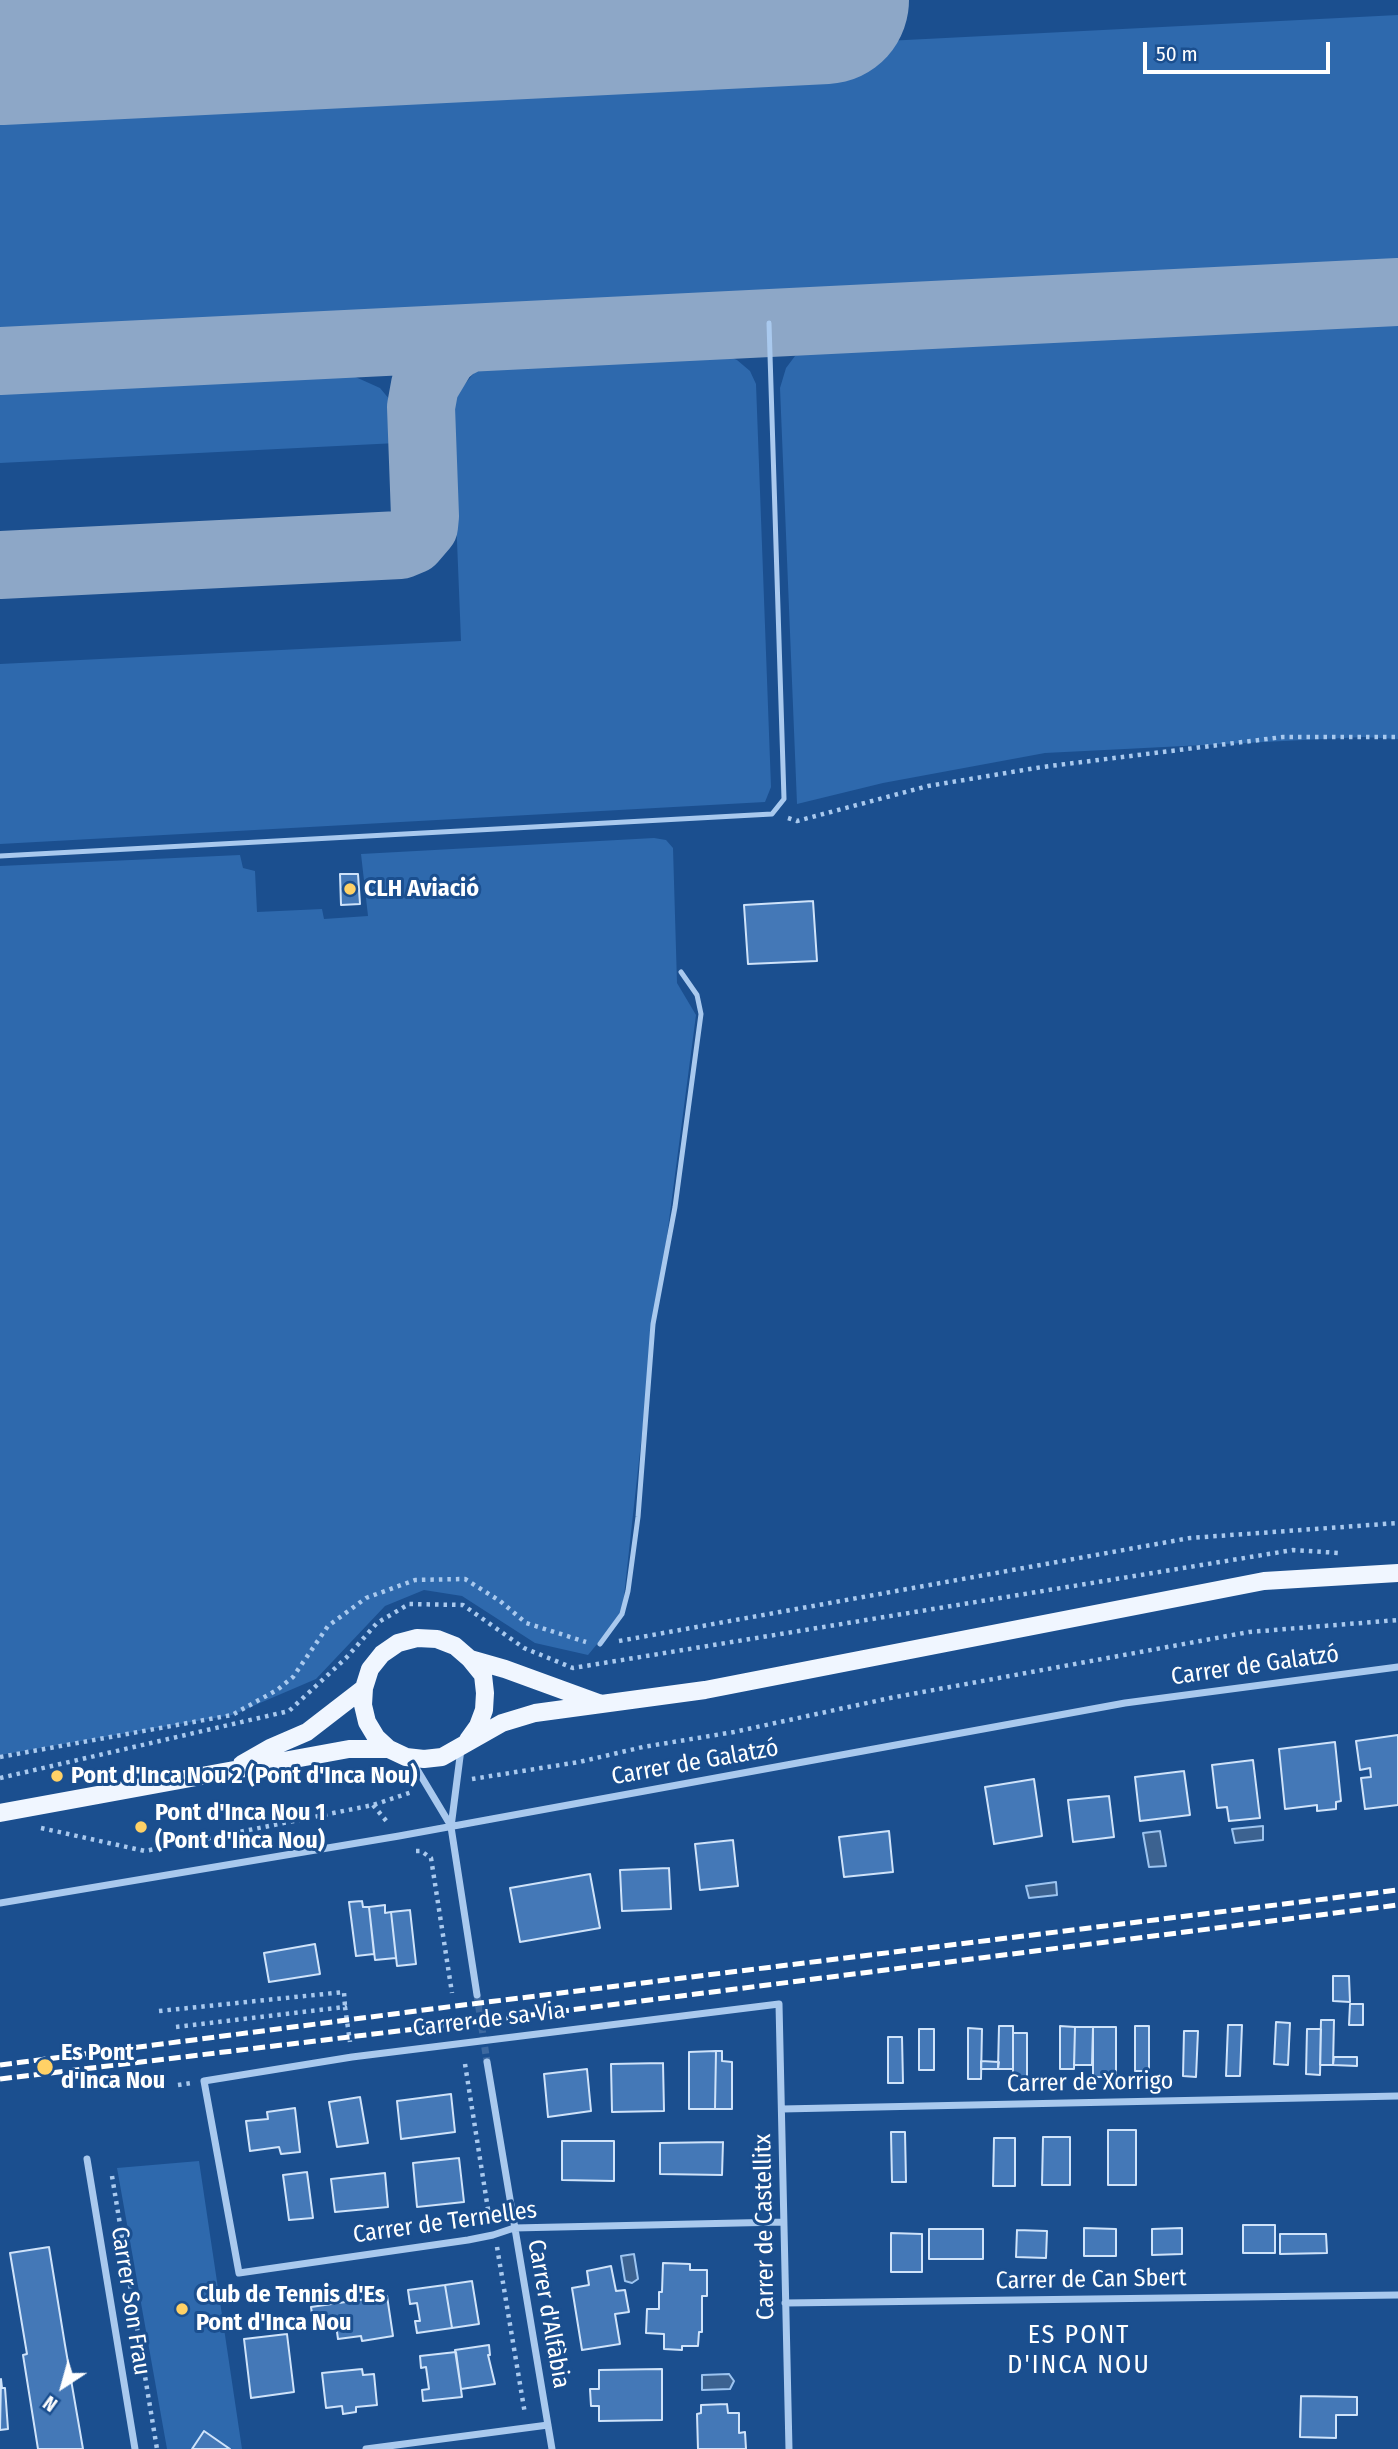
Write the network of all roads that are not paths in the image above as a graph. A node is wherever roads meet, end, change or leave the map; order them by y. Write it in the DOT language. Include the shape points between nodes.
graph roads {
  1 [pos="769,323"];
  2 [pos="0,856"];
  3 [pos="681,972"];
  4 [pos="1398,1573"];
  5 [pos="600,1644"];
  6 [pos="470,1659"];
  7 [pos="1398,1667"];
  8 [pos="363,1688"];
  9 [pos="605,1705"];
  10 [pos="465,1743"];
  11 [pos="389,1749"];
  12 [pos="410,1758"];
  13 [pos="233,1769"];
  14 [pos="0,1812"];
  15 [pos="451,1827"];
  16 [pos="0,1903"];
  17 [pos="477,1995"];
  18 [pos="779,2004"];
  19 [pos="487,2062"];
  20 [pos="1398,2096"];
  21 [pos="782,2109"];
  22 [pos="87,2159"];
  23 [pos="783,2222"];
  24 [pos="514,2228"];
  25 [pos="239,2273"];
  26 [pos="1398,2295"];
  27 [pos="785,2303"];
  28 [pos="548,2425"];
  29 [pos="135,2449"];
  30 [pos="366,2449"];
  31 [pos="552,2449"];
  32 [pos="789,2449"];
  1 -- 2 [label="lane" via="784,799 772,814"];
  3 -- 5 [label="lane" via="697,995 701,1014 675,1208 653,1324 628,1591 622,1614"];
  4 -- 9 [label="main road" via="1264,1581 705,1690"];
  6 -- 8 [label="main road" via="437,1639 398,1643 370,1669"];
  6 -- 9 [label="main road"];
  6 -- 10 [label="main road" via="483,1675 485,1693 481,1718"];
  7 -- 15 [label="street, Carrer de Galatzó" via="1125,1703"];
  8 -- 11 [label="main road" via="367,1722"];
  8 -- 13 [label="main road" via="307,1732"];
  9 -- 10 [label="main road" via="526,1715"];
  10 -- 12 [label="main road" via="442,1757"];
  10 -- 15 [label="street"];
  11 -- 12 [label="main road"];
  11 -- 13 [label="main road" via="349,1749"];
  12 -- 15 [label="street"];
  13 -- 14 [label="main road"];
  15 -- 16 [label="street, Carrer de Galatzó"];
  15 -- 17 [label="street"];
  18 -- 21 [label="street, Carrer de Castellitx"];
  18 -- 25 [label="street, Carrer de sa Via" via="352,2057 204,2081"];
  19 -- 24 [label="street, Carrer d'Alfàbia"];
  20 -- 21 [label="street, Carrer de Xorrigo"];
  21 -- 23 [label="street, Carrer de Castellitx"];
  22 -- 29 [label="street, Carrer Son Frau"];
  23 -- 24 [label="street, Carrer de Ternelles"];
  23 -- 27 [label="street, Carrer de Castellitx"];
  24 -- 25 [label="street, Carrer de Ternelles" via="493,2235"];
  24 -- 28 [label="street, Carrer d'Alfàbia"];
  26 -- 27 [label="street, Carrer de Can Sbert"];
  27 -- 32 [label="street, Carrer de Castellitx"];
  28 -- 30 [label="street"];
  28 -- 31 [label="street, Carrer d'Alfàbia"];
}
